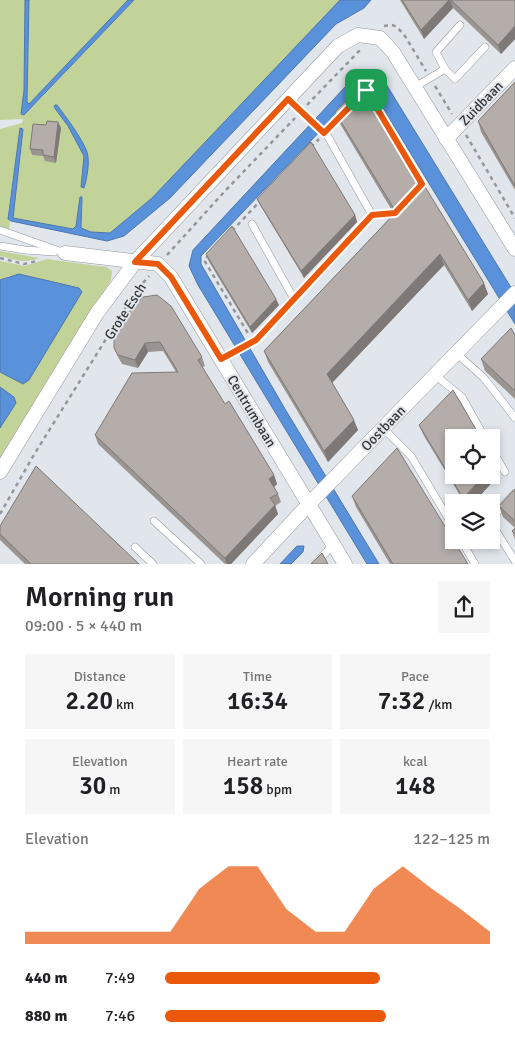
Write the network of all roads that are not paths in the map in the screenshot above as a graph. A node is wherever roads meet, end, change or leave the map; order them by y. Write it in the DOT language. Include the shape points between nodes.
graph roads {
  1 [pos="460,25"];
  2 [pos="485,47"];
  3 [pos="445,69"];
  4 [pos="514,69"];
  5 [pos="415,87"];
  6 [pos="288,99"];
  7 [pos="446,139"];
  8 [pos="252,224"];
  9 [pos="0,230"];
  10 [pos="0,246"];
  11 [pos="515,249"];
  12 [pos="65,253"];
  13 [pos="135,262"];
  14 [pos="515,293"];
  15 [pos="294,299"];
  16 [pos="456,353"];
  17 [pos="221,359"];
  18 [pos="435,375"];
  19 [pos="515,418"];
  20 [pos="383,428"];
  21 [pos="480,429"];
  22 [pos="500,463"];
  23 [pos="0,472"];
  24 [pos="505,472"];
  25 [pos="515,493"];
  26 [pos="309,504"];
  27 [pos="500,509"];
  28 [pos="445,513"];
  29 [pos="154,521"];
  30 [pos="500,537"];
  31 [pos="333,545"];
  32 [pos="135,547"];
  33 [pos="466,549"];
  34 [pos="515,561"];
  35 [pos="153,564"];
  36 [pos="201,564"];
  37 [pos="253,564"];
  38 [pos="315,564"];
  39 [pos="345,564"];
  40 [pos="475,564"];
  1 -- 3 [label="lane" via="436,52"];
  2 -- 3 [label="lane" via="455,78"];
  3 -- 5 [label="lane"];
  4 -- 7 [label="street, Zuidbaan"];
  5 -- 6 [label="street, Grote Esch" via="380,38 358,35 338,46"];
  5 -- 7 [label="street"];
  6 -- 13 [label="street, Grote Esch"];
  6 -- 15 [label="lane" via="324,132 372,215"];
  7 -- 11 [label="street"];
  8 -- 15 [label="lane"];
  9 -- 12 [label="lane"];
  10 -- 12 [label="lane"];
  12 -- 13 [label="street"];
  13 -- 17 [label="street, Centrumbaan" via="158,264 171,277"];
  13 -- 23 [label="street, Grote Esch" via="97,313"];
  14 -- 16 [label="street, Oostbaan"];
  15 -- 17 [label="lane" via="252,343"];
  16 -- 18 [label="street, Oostbaan"];
  16 -- 19 [label="lane" via="484,378"];
  17 -- 26 [label="street, Centrumbaan"];
  18 -- 20 [label="street, Oostbaan"];
  18 -- 21 [label="lane" via="462,397"];
  20 -- 26 [label="street, Oostbaan"];
  20 -- 28 [label="lane" via="411,456"];
  22 -- 24 [label="lane"];
  25 -- 27 [label="lane"];
  26 -- 31 [label="street, Centrumbaan"];
  26 -- 37 [label="street, Oostbaan"];
  29 -- 36 [label="lane"];
  30 -- 34 [label="lane"];
  31 -- 38 [label="lane"];
  31 -- 39 [label="street, Centrumbaan"];
  32 -- 35 [label="lane"];
  33 -- 40 [label="lane"];
}
